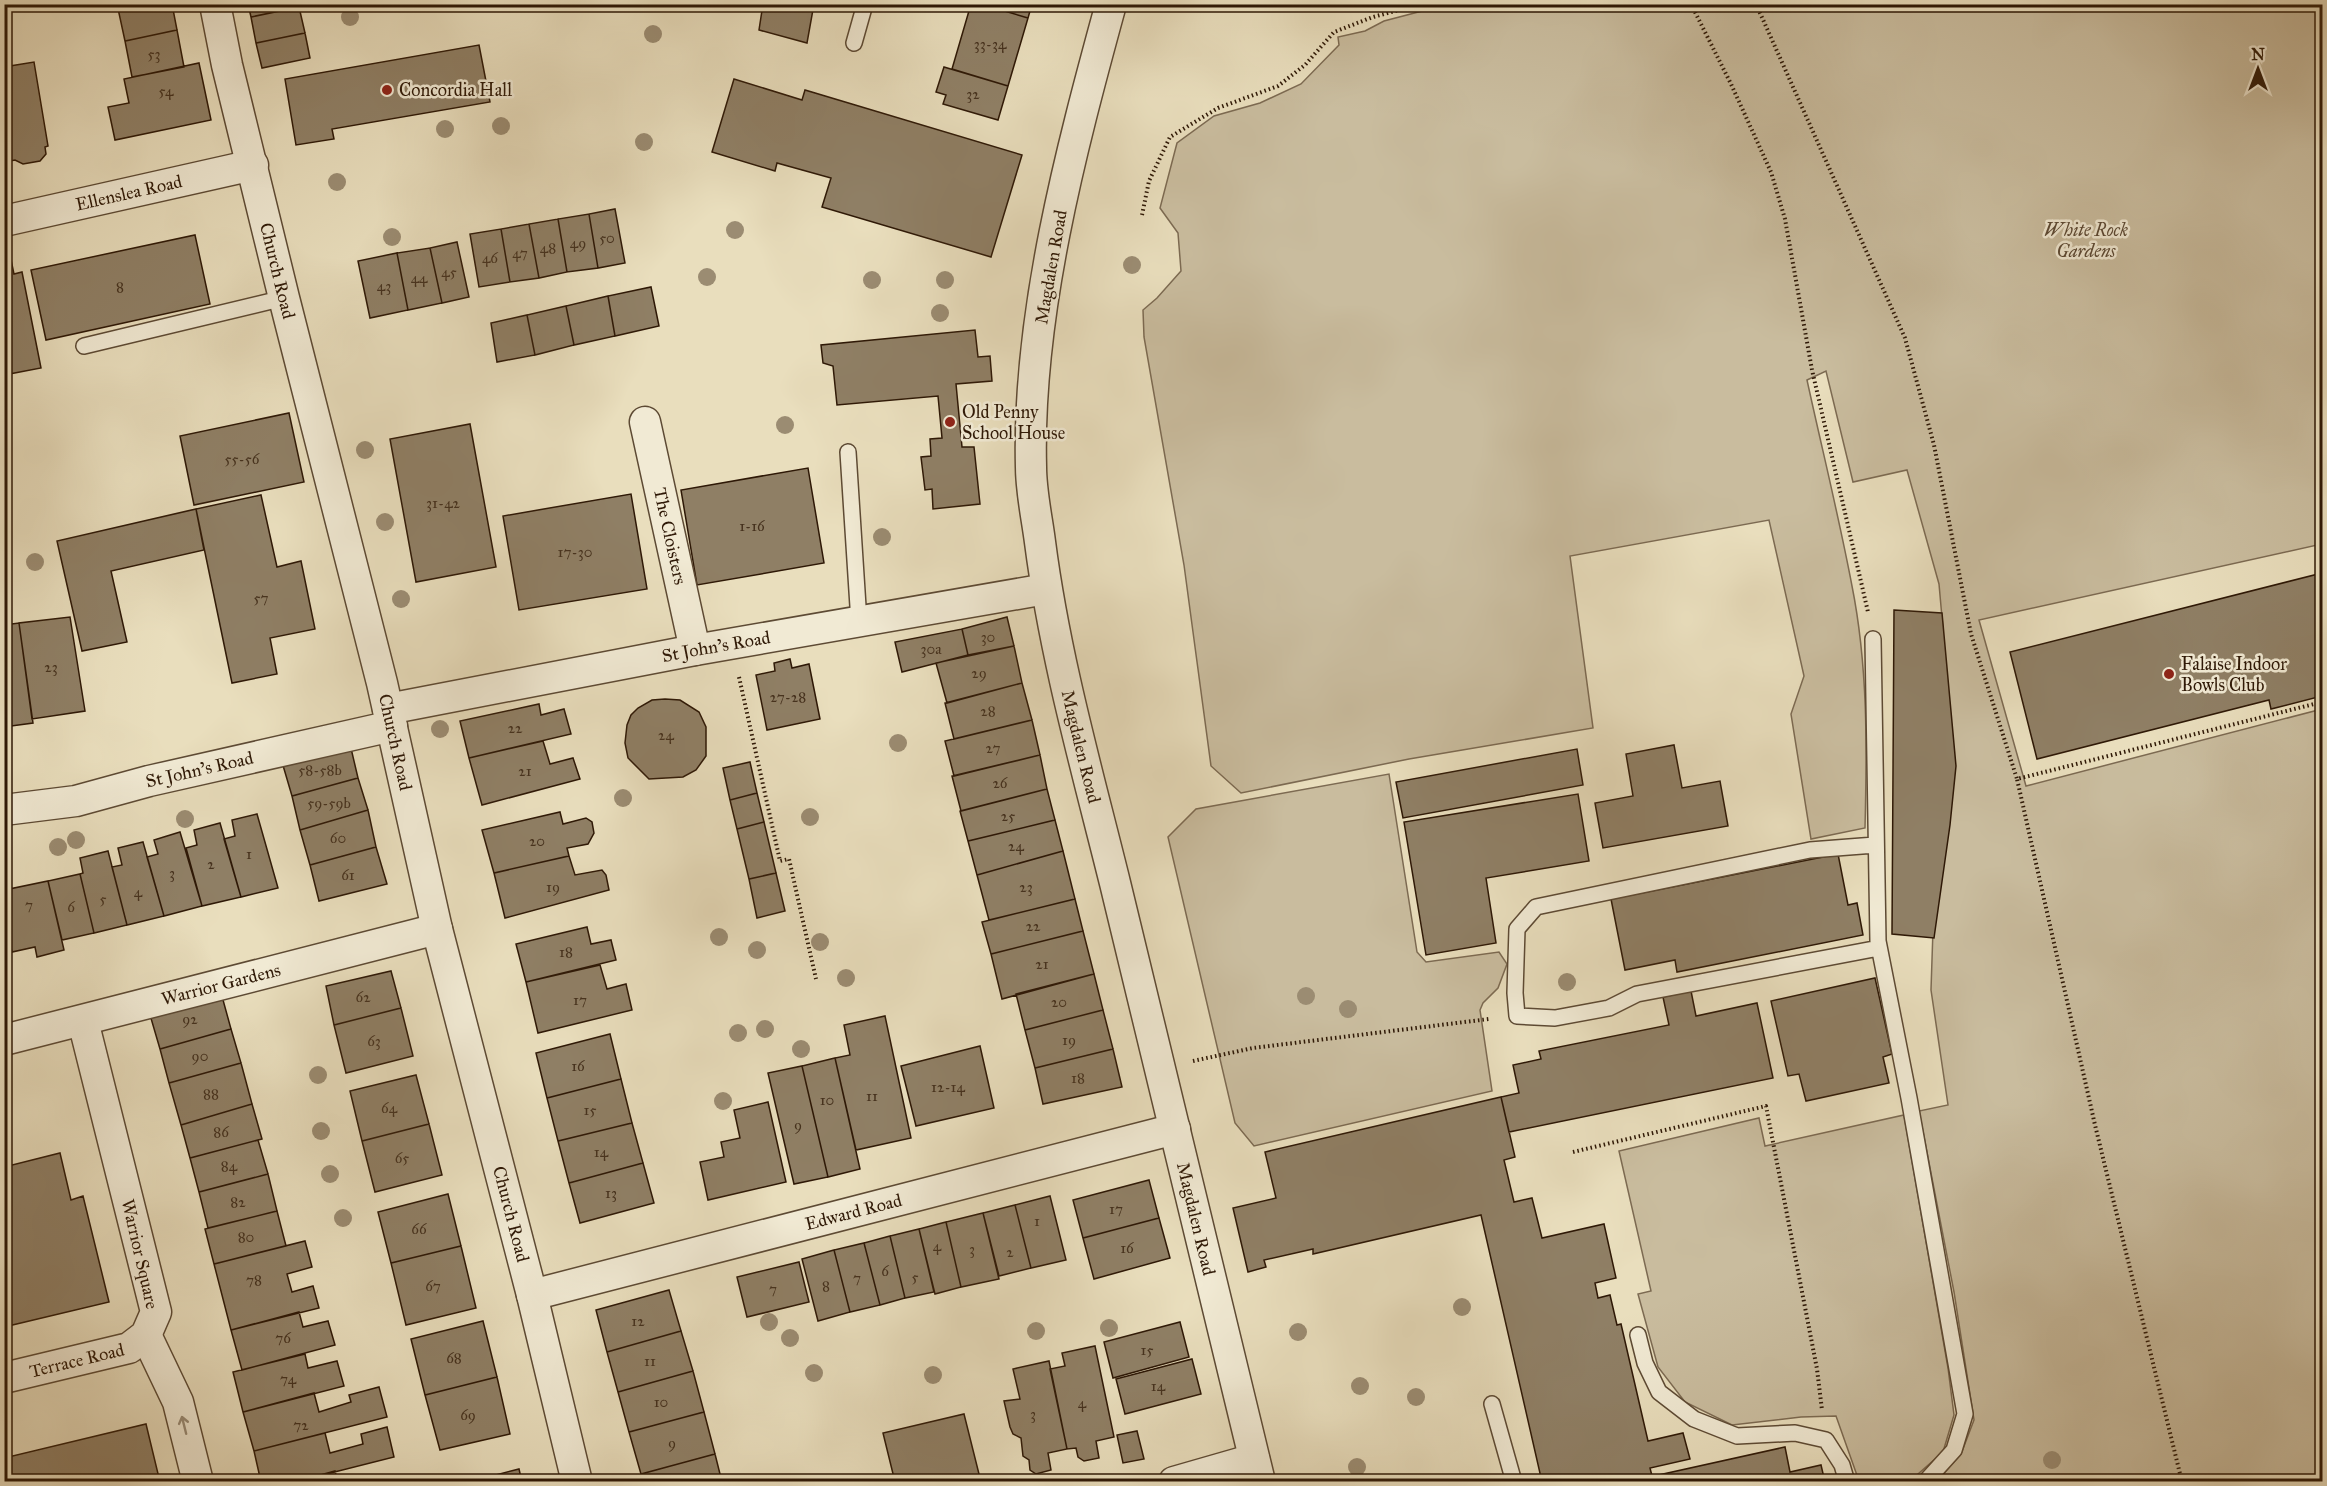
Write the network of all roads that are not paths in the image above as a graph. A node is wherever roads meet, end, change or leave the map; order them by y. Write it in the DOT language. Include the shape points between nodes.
graph roads {
  1 [pos="215,4"];
  2 [pos="865,4"];
  3 [pos="1111,4"];
  4 [pos="854,43"];
  5 [pos="253,165"];
  6 [pos="4,221"];
  7 [pos="284,298"];
  8 [pos="84,346"];
  9 [pos="645,422"];
  10 [pos="848,452"];
  11 [pos="1046,590"];
  12 [pos="860,622"];
  13 [pos="1874,639"];
  14 [pos="695,650"];
  15 [pos="390,718"];
  16 [pos="4,810"];
  17 [pos="1875,844"];
  18 [pos="437,929"];
  19 [pos="1879,948"];
  20 [pos="82,1021"];
  21 [pos="4,1040"];
  22 [pos="1175,1129"];
  23 [pos="532,1295"];
  24 [pos="146,1335"];
  25 [pos="1638,1335"];
  26 [pos="4,1378"];
  27 [pos="1492,1404"];
  28 [pos="1257,1470"];
  29 [pos="198,1482"];
  30 [pos="577,1482"];
  31 [pos="1173,1482"];
  32 [pos="1514,1482"];
  33 [pos="1847,1482"];
  34 [pos="1925,1482"];
  1 -- 5 [label="street, Church Road"];
  2 -- 4 [label="lane"];
  3 -- 11 [label="street, Magdalen Road" via="1084,103 1048,268 1032,394 1031,470"];
  5 -- 6 [label="street, Ellenslea Road"];
  5 -- 7 [label="street, Church Road"];
  7 -- 8 [label="lane"];
  7 -- 15 [label="street, Church Road"];
  9 -- 14 [label="street, The Cloisters"];
  10 -- 12 [label="lane"];
  11 -- 12 [label="street, St John's Road"];
  11 -- 22 [label="street, Magdalen Road" via="1064,680"];
  12 -- 14 [label="street, St John's Road"];
  13 -- 17 [label="lane"];
  14 -- 15 [label="street, St John's Road"];
  15 -- 16 [label="street, St John's Road" via="76,801"];
  15 -- 18 [label="street, Church Road"];
  17 -- 19 [label="lane"];
  17 -- 19 [label="lane" via="1810,850 1536,907 1517,929 1516,1016 1555,1018 1610,1008 1637,994"];
  18 -- 20 [label="street, Warrior Gardens"];
  18 -- 23 [label="street, Church Road"];
  19 -- 34 [label="lane" via="1965,1414 1954,1450"];
  20 -- 21 [label="street, Warrior Gardens"];
  20 -- 24 [label="street, Warrior Square" via="156,1312"];
  22 -- 23 [label="street, Edward Road"];
  22 -- 28 [label="street, Magdalen Road"];
  23 -- 30 [label="street, Church Road"];
  24 -- 26 [label="street, Terrace Road" via="129,1348"];
  29 -- 24 [label="street, Warrior Square, one-way" via="178,1402"];
  25 -- 33 [label="lane" via="1645,1363 1659,1392 1694,1419 1737,1436 1795,1433 1826,1440 1842,1465"];
  27 -- 32 [label="lane"];
  28 -- 31 [label="street"];
}
